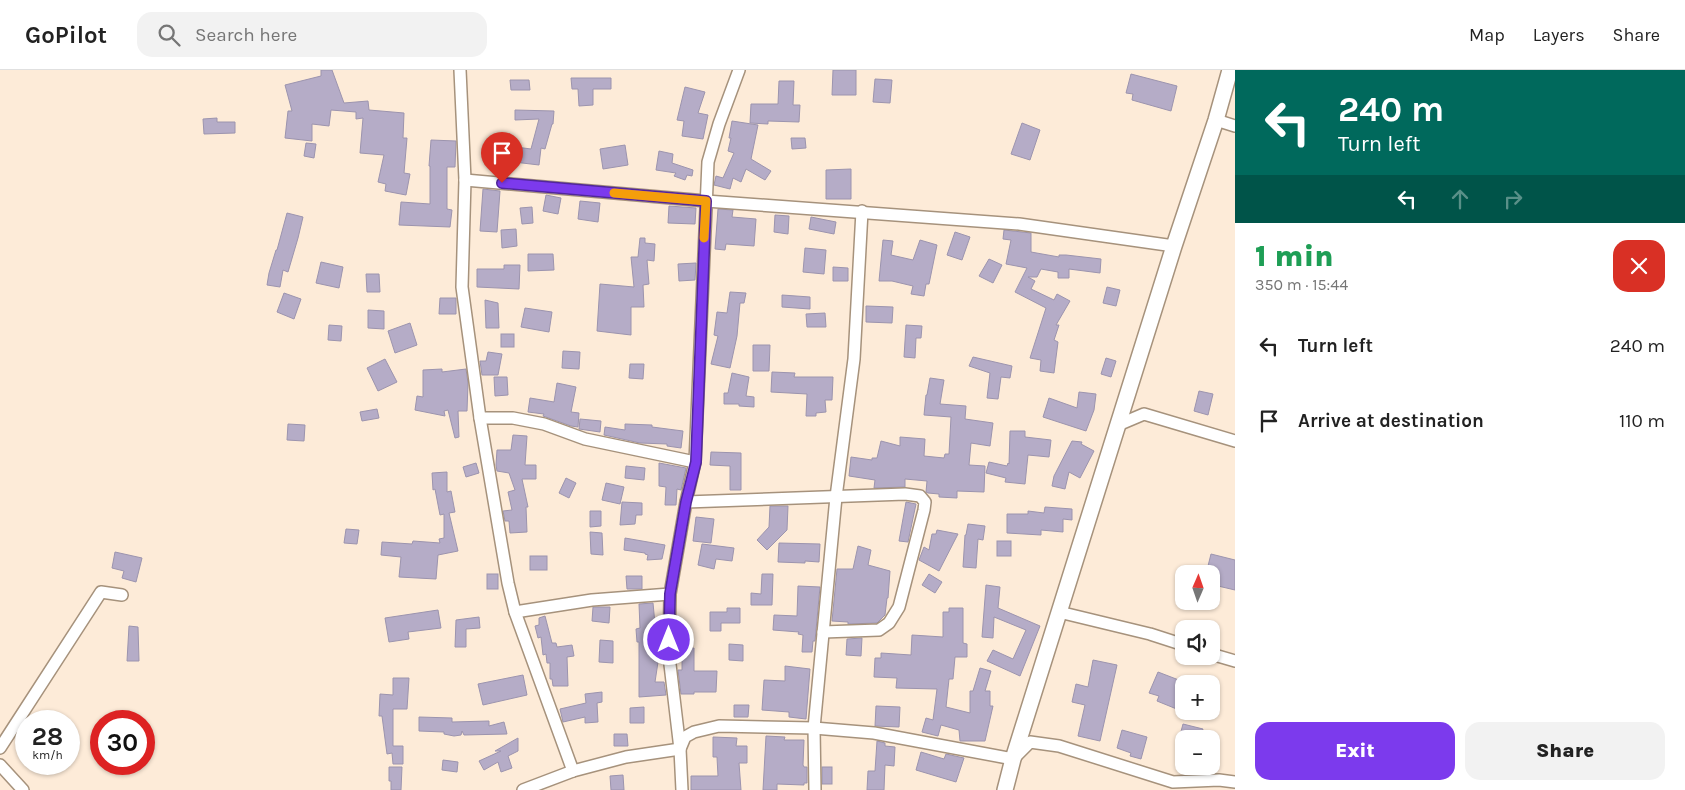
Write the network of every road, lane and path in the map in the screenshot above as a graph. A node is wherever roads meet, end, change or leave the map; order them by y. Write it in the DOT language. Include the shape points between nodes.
graph roads {
  1 [pos="460,70"];
  2 [pos="739,70"];
  3 [pos="1230,70"];
  4 [pos="1216,120"];
  5 [pos="1235,126"];
  6 [pos="464,180"];
  7 [pos="706,201"];
  8 [pos="862,211"];
  9 [pos="1174,246"];
  10 [pos="480,418"];
  11 [pos="1118,425"];
  12 [pos="1235,441"];
  13 [pos="696,462"];
  14 [pos="836,497"];
  15 [pos="686,502"];
  16 [pos="670,594"];
  17 [pos="122,595"];
  18 [pos="516,612"];
  19 [pos="1059,612"];
  20 [pos="823,632"];
  21 [pos="1175,642"];
  22 [pos="1220,657"];
  23 [pos="1235,661"];
  24 [pos="814,728"];
  25 [pos="0,748"];
  26 [pos="680,749"];
  27 [pos="1013,759"];
  28 [pos="0,765"];
  29 [pos="574,771"];
  30 [pos="1173,782"];
  31 [pos="1235,782"];
  32 [pos="23,790"];
  33 [pos="524,790"];
  34 [pos="682,790"];
  35 [pos="815,790"];
  36 [pos="1005,790"];
  37 [pos="1190,790"];
  1 -- 6 [label="street"];
  2 -- 7 [label="street" via="708,162"];
  3 -- 4 [label="street"];
  4 -- 5 [label="street"];
  4 -- 9 [label="street"];
  6 -- 7 [label="street"];
  6 -- 10 [label="street" via="462,287"];
  7 -- 8 [label="street"];
  7 -- 13 [label="street"];
  8 -- 9 [label="street" via="1019,224"];
  8 -- 14 [label="street" via="854,359"];
  9 -- 11 [label="street"];
  10 -- 13 [label="street" via="513,418 544,424 586,439"];
  10 -- 18 [label="street" via="508,583"];
  11 -- 12 [label="street" via="1144,414"];
  11 -- 19 [label="street"];
  13 -- 15 [label="street"];
  14 -- 15 [label="street"];
  14 -- 20 [label="street"];
  14 -- 20 [label="street" via="905,494 920,496 925,502 899,607 889,623 879,630"];
  15 -- 16 [label="street"];
  16 -- 18 [label="street" via="592,600"];
  16 -- 26 [label="street" via="669,656"];
  17 -- 25 [label="street" via="101,592"];
  18 -- 29 [label="street"];
  19 -- 21 [label="street"];
  19 -- 27 [label="street"];
  20 -- 24 [label="street"];
  22 -- 23 [label="street"];
  24 -- 26 [label="street" via="720,726 694,732 686,737"];
  24 -- 27 [label="street" via="874,733"];
  24 -- 35 [label="street"];
  26 -- 29 [label="street" via="626,757"];
  26 -- 34 [label="street"];
  27 -- 30 [label="street" via="1030,742 1059,746"];
  27 -- 36 [label="street"];
  28 -- 32 [label="street"];
  29 -- 33 [label="street"];
  30 -- 31 [label="street"];
  30 -- 37 [label="street"];
}
